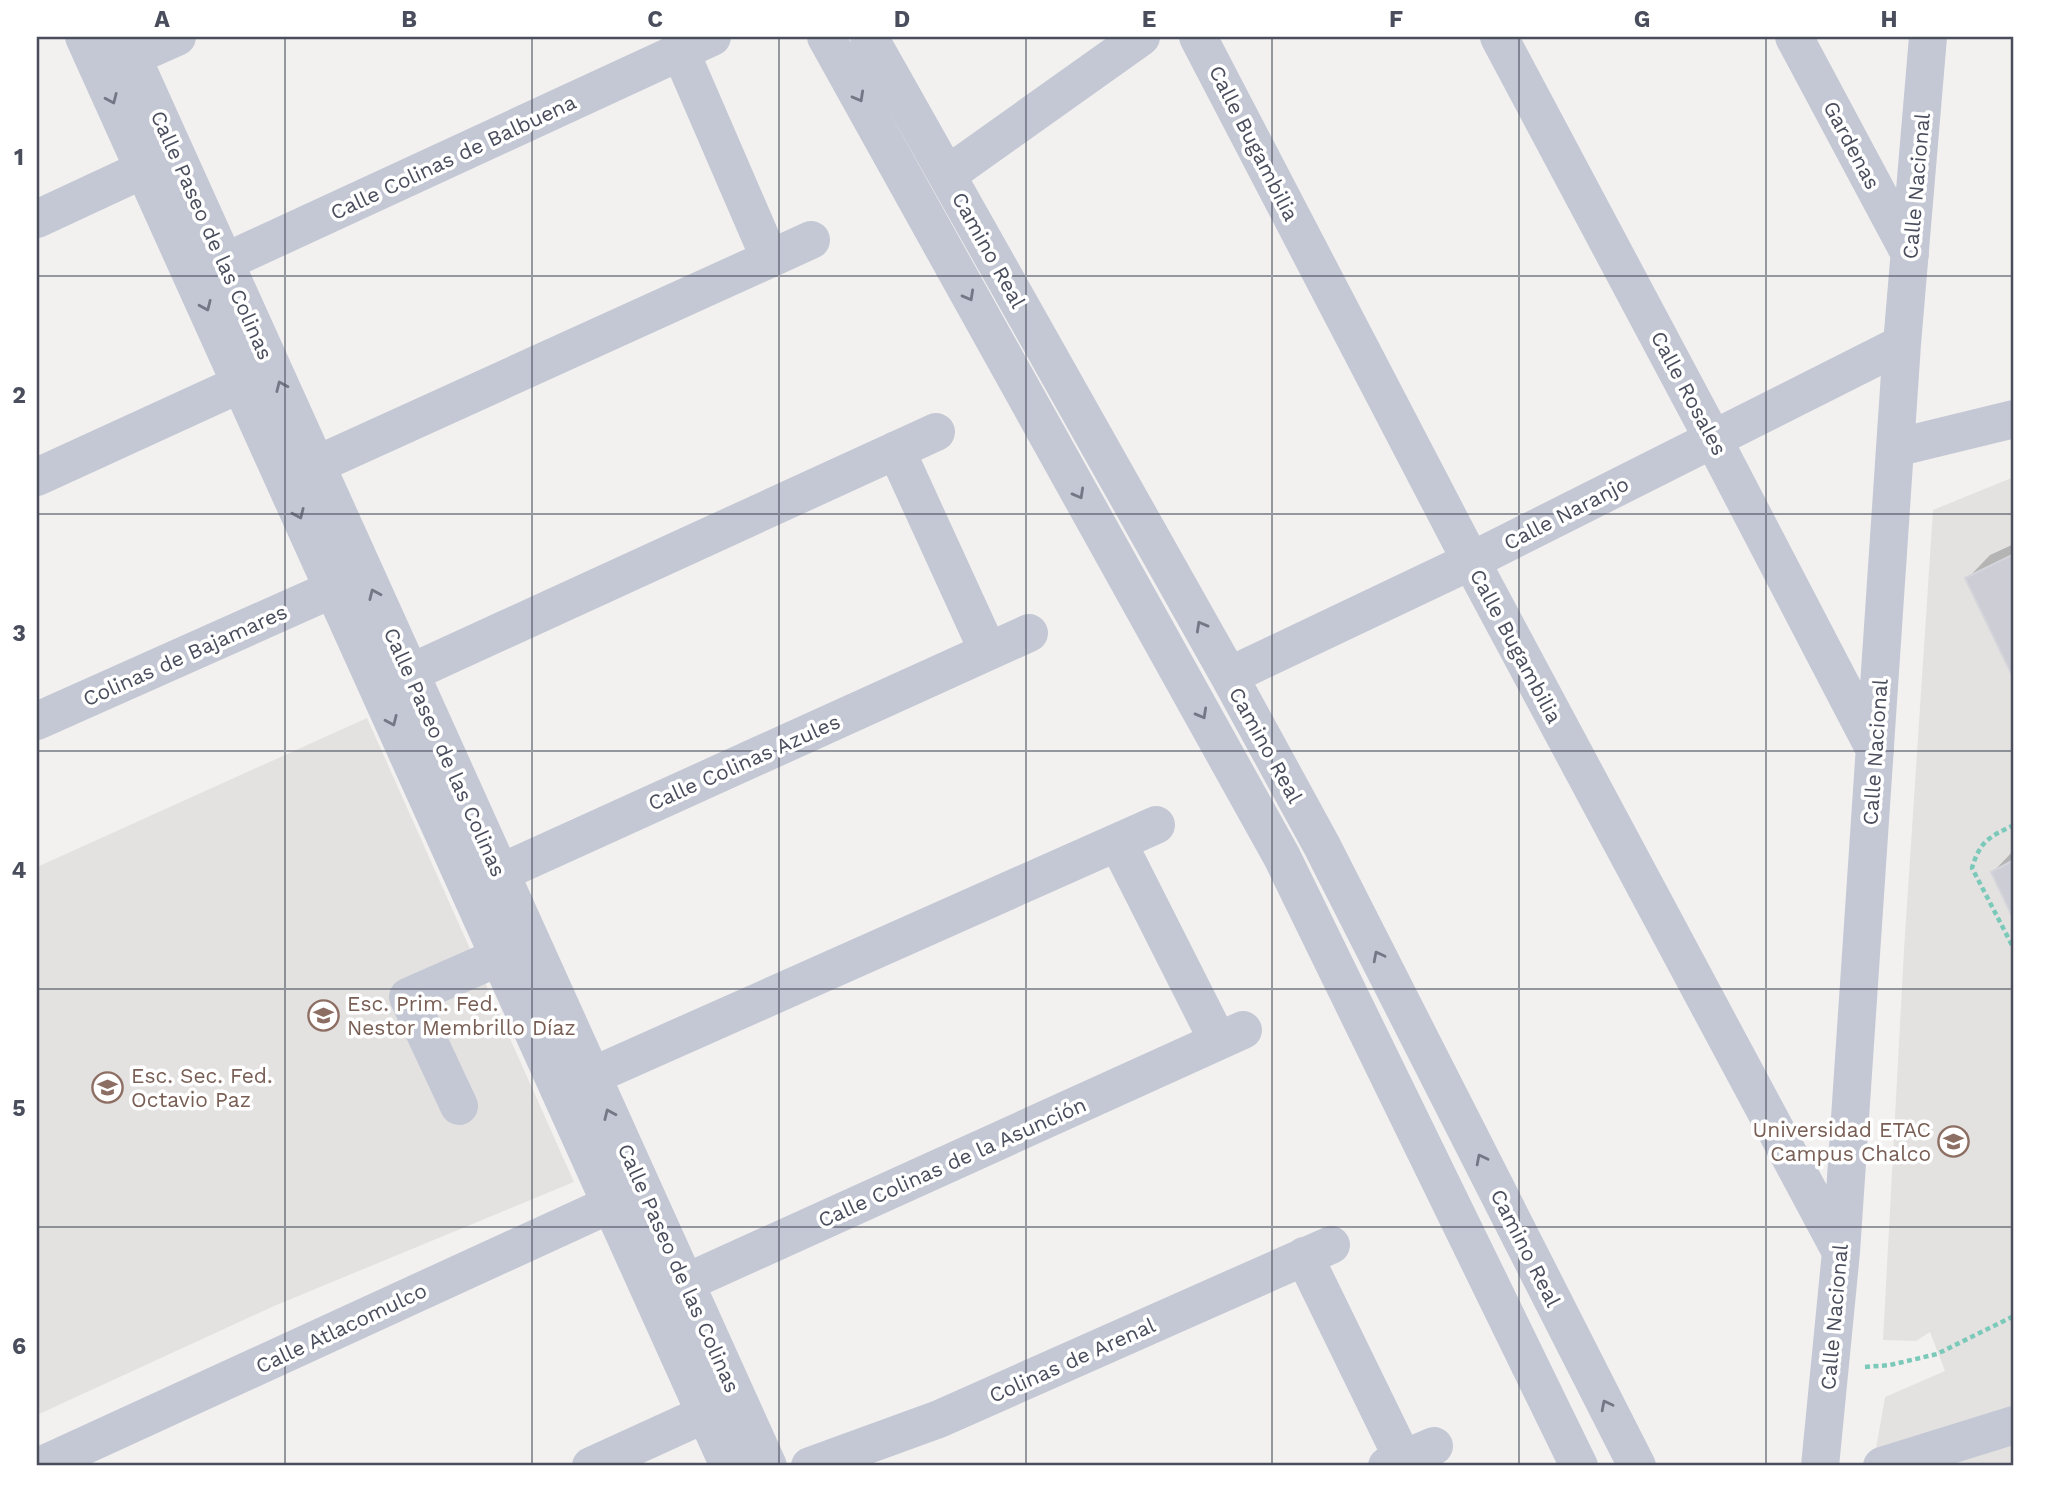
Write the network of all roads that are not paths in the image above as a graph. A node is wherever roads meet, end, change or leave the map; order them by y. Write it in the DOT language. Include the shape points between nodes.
graph roads {
  1 [pos="84,37"];
  2 [pos="177,37"];
  3 [pos="826,37"];
  4 [pos="869,37"];
  5 [pos="1141,37"];
  6 [pos="1198,37"];
  7 [pos="1499,37"];
  8 [pos="1794,37"];
  9 [pos="1928,37"];
  10 [pos="696,45"];
  11 [pos="128,47"];
  12 [pos="160,162"];
  13 [pos="947,175"];
  14 [pos="37,219"];
  15 [pos="811,240"];
  16 [pos="1910,254"];
  17 [pos="770,259"];
  18 [pos="225,262"];
  19 [pos="1902,344"];
  20 [pos="240,384"];
  21 [pos="2014,419"];
  22 [pos="936,432"];
  23 [pos="1713,439"];
  24 [pos="1895,448"];
  25 [pos="896,450"];
  26 [pos="316,465"];
  27 [pos="37,477"];
  28 [pos="1471,561"];
  29 [pos="333,589"];
  30 [pos="1029,633"];
  31 [pos="988,651"];
  32 [pos="410,673"];
  33 [pos="1229,677"];
  34 [pos="37,721"];
  35 [pos="1875,751"];
  36 [pos="1156,825"];
  37 [pos="1118,843"];
  38 [pos="500,873"];
  39 [pos="499,957"];
  40 [pos="592,1076"];
  41 [pos="459,1106"];
  42 [pos="627,1197"];
  43 [pos="1841,1252"];
  44 [pos="685,1283"];
  45 [pos="705,1414"];
  46 [pos="2014,1424"];
  47 [pos="1408,1457"];
  48 [pos="40,1466"];
  49 [pos="591,1466"];
  50 [pos="729,1466"];
  51 [pos="768,1466"];
  52 [pos="810,1466"];
  53 [pos="1579,1466"];
  54 [pos="1637,1466"];
  55 [pos="1820,1466"];
  56 [pos="1882,1466"];
  1 -- 12 [label="street, Calle Paseo de las Colinas, one-way"];
  2 -- 11 [label="street"];
  3 -- 53 [label="street, Camino Real, one-way" via="1282,857"];
  4 -- 13 [label="street, Camino Real"];
  5 -- 13 [label="street"];
  6 -- 28 [label="street, Calle Bugambilia"];
  7 -- 23 [label="street, Calle Rosales"];
  8 -- 16 [label="street, Gardenas"];
  9 -- 16 [label="street, Calle Nacional"];
  10 -- 17 [label="street, Calle Colinas de Balbuena"];
  10 -- 18 [label="street, Calle Colinas de Balbuena"];
  11 -- 12 [label="street, Calle Paseo de las Colinas"];
  12 -- 14 [label="street"];
  12 -- 18 [label="street, Calle Paseo de las Colinas"];
  12 -- 20 [label="street, Calle Paseo de las Colinas, one-way"];
  33 -- 13 [label="street, Camino Real, one-way"];
  15 -- 17 [label="street"];
  16 -- 19 [label="street, Calle Nacional"];
  17 -- 26 [label="street"];
  26 -- 18 [label="street, Calle Paseo de las Colinas, one-way"];
  19 -- 23 [label="street, Calle Naranjo"];
  19 -- 24 [label="street, Calle Nacional"];
  20 -- 27 [label="street"];
  20 -- 29 [label="street, Calle Paseo de las Colinas, one-way"];
  21 -- 24 [label="street"];
  22 -- 25 [label="street"];
  23 -- 28 [label="street, Calle Naranjo"];
  23 -- 35 [label="street, Calle Rosales"];
  24 -- 35 [label="street, Calle Nacional"];
  25 -- 31 [label="street"];
  25 -- 32 [label="street"];
  32 -- 26 [label="street, Calle Paseo de las Colinas, one-way"];
  28 -- 33 [label="street, Calle Naranjo"];
  28 -- 43 [label="street, Calle Bugambilia"];
  29 -- 34 [label="street, Colinas de Bajamares"];
  29 -- 39 [label="street, Calle Paseo de las Colinas, one-way"];
  30 -- 31 [label="street, Calle Colinas Azules"];
  31 -- 38 [label="street, Calle Colinas Azules"];
  32 -- 38 [label="street, Calle Paseo de las Colinas"];
  54 -- 33 [label="street, Camino Real, one-way" via="1322,846"];
  35 -- 43 [label="street, Calle Nacional"];
  36 -- 37 [label="street"];
  37 -- 40 [label="street"];
  37 -- 44 [label="street, Calle Colinas de la Asunción" via="1231,1035"];
  38 -- 40 [label="street, Calle Paseo de las Colinas"];
  39 -- 41 [label="street" via="408,997"];
  39 -- 42 [label="street, Calle Paseo de las Colinas"];
  42 -- 40 [label="street, Calle Paseo de las Colinas, one-way"];
  42 -- 44 [label="street, Calle Paseo de las Colinas"];
  42 -- 45 [label="street, Calle Paseo de las Colinas"];
  42 -- 48 [label="street, Calle Atlacomulco"];
  43 -- 55 [label="street, Calle Nacional"];
  44 -- 51 [label="street, Calle Paseo de las Colinas"];
  45 -- 49 [label="street"];
  45 -- 50 [label="street, Calle Paseo de las Colinas"];
  46 -- 56 [label="street"];
  47 -- 52 [label="street, Colinas de Arenal" via="1317,1250 939,1419"];
}
